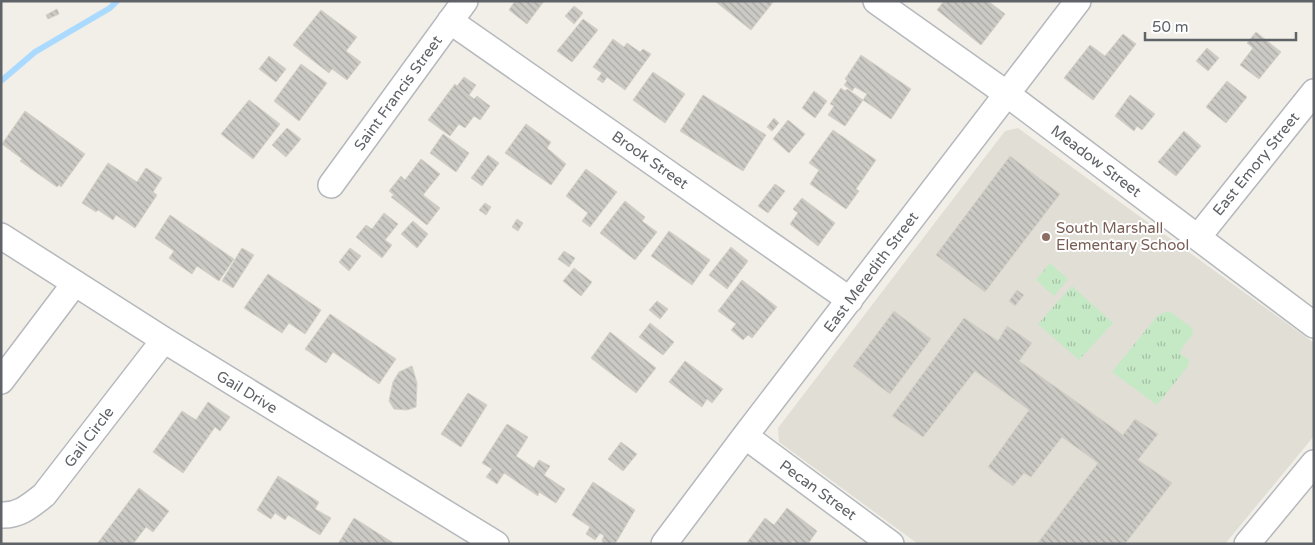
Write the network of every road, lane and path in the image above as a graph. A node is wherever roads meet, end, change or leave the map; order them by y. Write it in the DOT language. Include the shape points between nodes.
graph roads {
  1 [pos="876,1"];
  2 [pos="1078,1"];
  3 [pos="457,11"];
  4 [pos="1314,92"];
  5 [pos="1007,94"];
  6 [pos="331,185"];
  7 [pos="1,236"];
  8 [pos="1198,237"];
  9 [pos="75,282"];
  10 [pos="850,300"];
  11 [pos="1314,325"];
  12 [pos="164,340"];
  13 [pos="1,380"];
  14 [pos="745,436"];
  15 [pos="1314,463"];
  16 [pos="1,515"];
  17 [pos="496,544"];
  18 [pos="664,544"];
  19 [pos="891,544"];
  20 [pos="1247,544"];
  1 -- 5 [label="street, Meadow Street"];
  2 -- 5 [label="street, East Meredith Street"];
  3 -- 6 [label="street, Saint Francis Street"];
  3 -- 10 [label="street, Brook Street"];
  4 -- 8 [label="street, East Emory Street"];
  5 -- 8 [label="street, Meadow Street"];
  5 -- 10 [label="street, East Meredith Street"];
  7 -- 9 [label="street, Gail Drive"];
  8 -- 11 [label="street, Meadow Street"];
  9 -- 12 [label="street, Gail Drive"];
  9 -- 13 [label="street"];
  10 -- 14 [label="street, East Meredith Street"];
  12 -- 16 [label="street, Gail Circle" via="44,495 12,516"];
  12 -- 17 [label="street, Gail Drive"];
  14 -- 18 [label="street, East Meredith Street"];
  14 -- 19 [label="street, Pecan Street"];
  15 -- 20 [label="street"];
}
